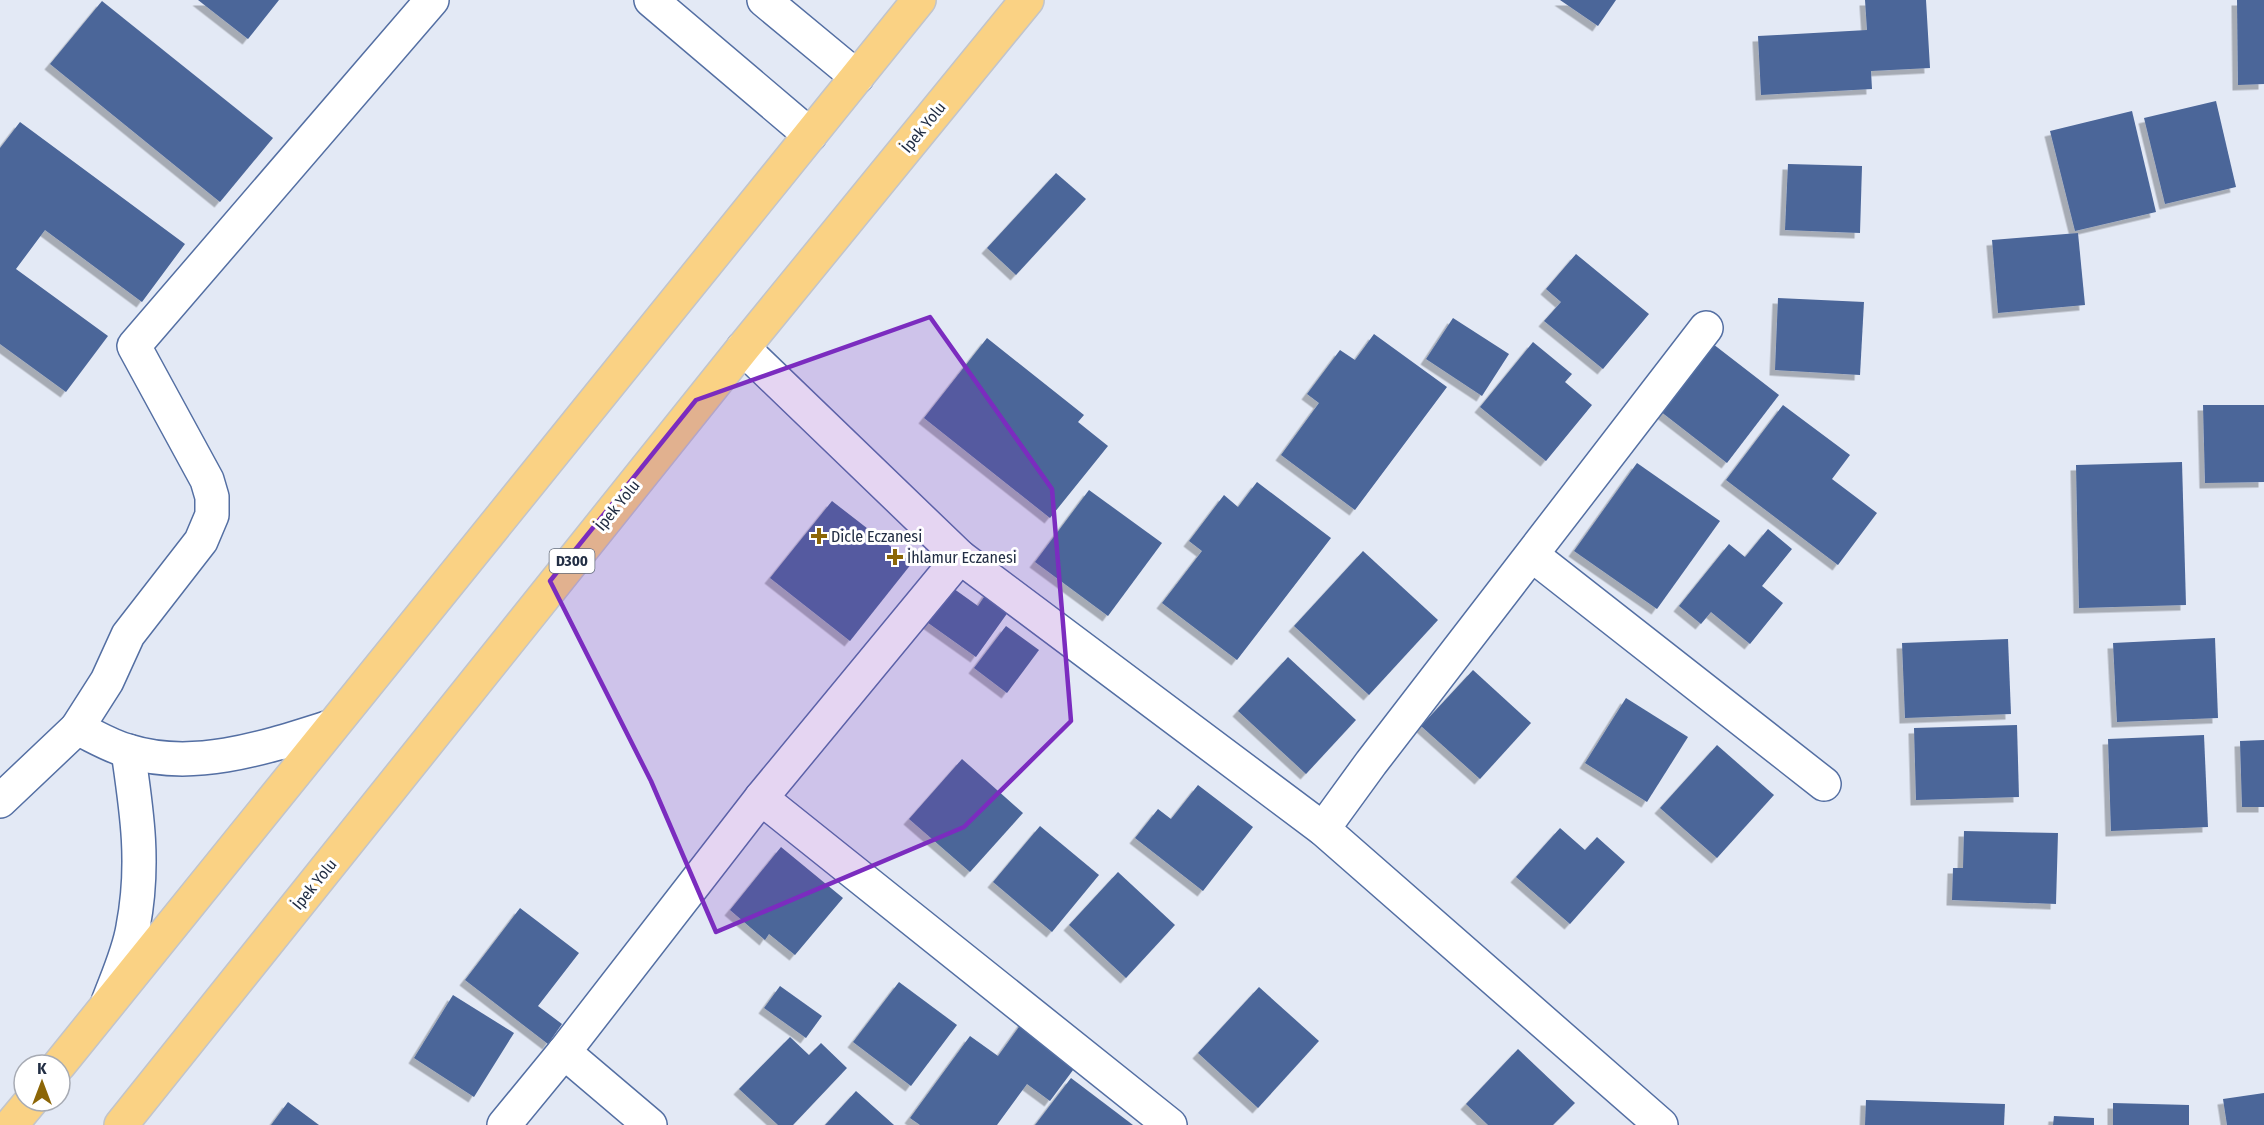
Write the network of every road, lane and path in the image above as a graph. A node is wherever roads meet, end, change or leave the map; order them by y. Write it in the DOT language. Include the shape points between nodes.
graph roads {
  1 [pos="432,0"];
  2 [pos="651,0"];
  3 [pos="764,0"];
  4 [pos="919,0"];
  5 [pos="1027,0"];
  6 [pos="857,77"];
  7 [pos="810,135"];
  8 [pos="1706,328"];
  9 [pos="743,348"];
  10 [pos="1532,555"];
  11 [pos="960,557"];
  12 [pos="330,727"];
  13 [pos="77,728"];
  14 [pos="128,751"];
  15 [pos="1824,784"];
  16 [pos="761,798"];
  17 [pos="0,801"];
  18 [pos="1323,829"];
  19 [pos="107,1005"];
  20 [pos="564,1052"];
  21 [pos="69,1053"];
  22 [pos="20,1113"];
  23 [pos="11,1125"];
  24 [pos="121,1125"];
  25 [pos="504,1125"];
  26 [pos="650,1125"];
  27 [pos="1170,1125"];
  28 [pos="1661,1125"];
  1 -- 13 [label="street" via="134,346 207,480 212,515 201,541 128,635 107,681"];
  2 -- 7 [label="street"];
  3 -- 6 [label="street"];
  4 -- 6 [label="highway"];
  5 -- 9 [label="highway, İpek Yolu / D300"];
  6 -- 7 [label="highway"];
  7 -- 12 [label="highway"];
  8 -- 10 [label="street"];
  9 -- 11 [label="street"];
  9 -- 24 [label="highway, İpek Yolu / D300"];
  10 -- 15 [label="street"];
  10 -- 18 [label="street"];
  11 -- 16 [label="street"];
  11 -- 18 [label="street"];
  12 -- 14 [label="street" via="233,754 178,759"];
  12 -- 19 [label="highway"];
  13 -- 14 [label="street"];
  13 -- 17 [label="street"];
  14 -- 19 [label="street" via="140,827 140,873 133,928"];
  16 -- 20 [label="street"];
  16 -- 27 [label="street"];
  18 -- 28 [label="street"];
  19 -- 21 [label="highway"];
  20 -- 25 [label="street"];
  20 -- 26 [label="street"];
  22 -- 23 [label="highway"];
}
